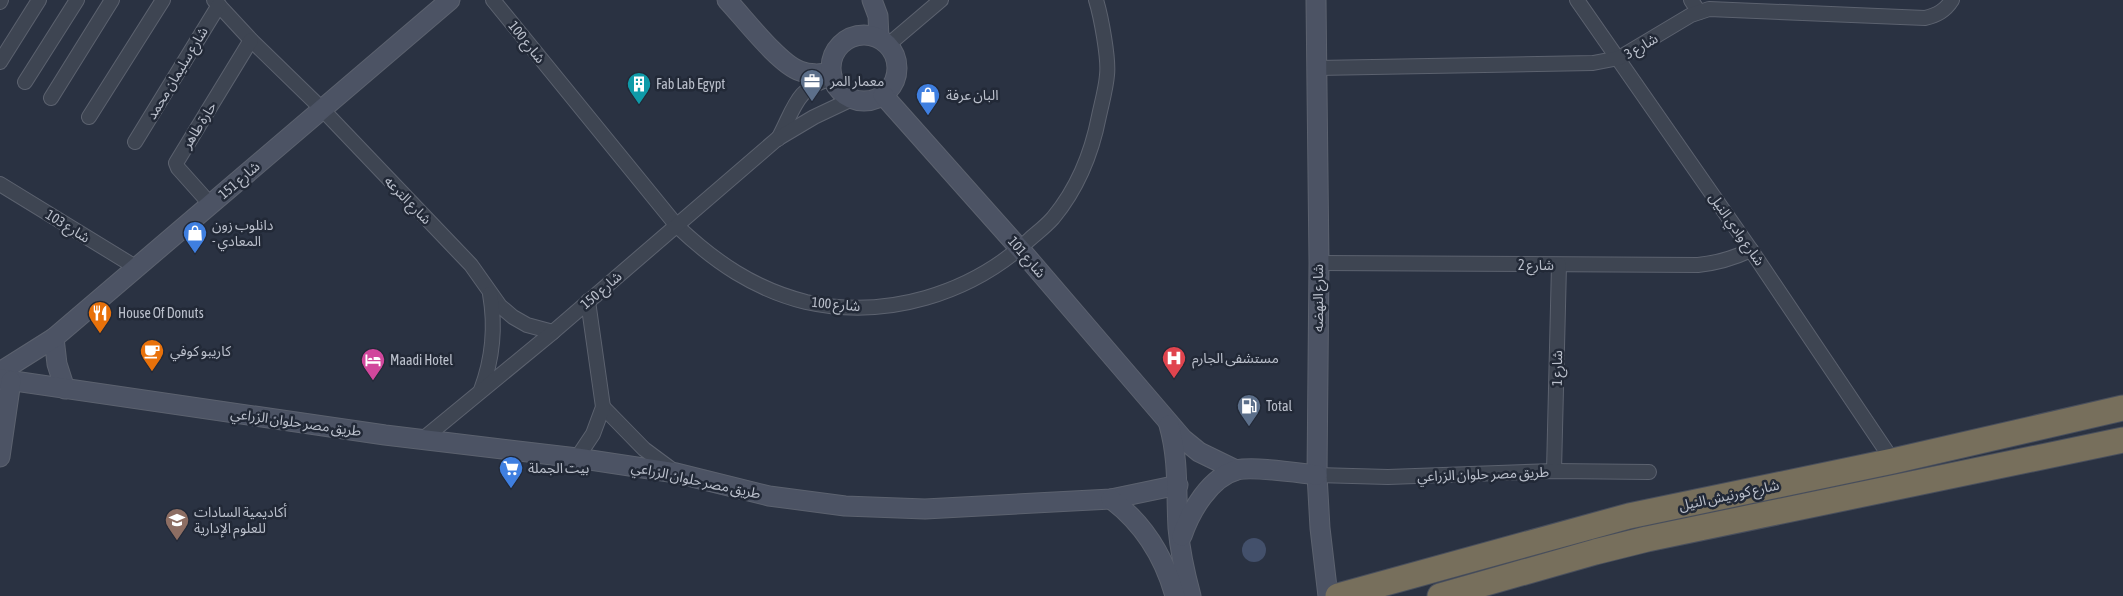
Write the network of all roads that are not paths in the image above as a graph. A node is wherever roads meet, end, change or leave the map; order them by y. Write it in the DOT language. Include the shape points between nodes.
graph roads {
  1 [pos="39,0"];
  2 [pos="77,0"];
  3 [pos="112,0"];
  4 [pos="164,0"];
  5 [pos="450,0"];
  6 [pos="492,0"];
  7 [pos="727,0"];
  8 [pos="872,0"];
  9 [pos="941,0"];
  10 [pos="1096,0"];
  11 [pos="1316,0"];
  12 [pos="1577,0"];
  13 [pos="1691,0"];
  14 [pos="1952,0"];
  15 [pos="216,3"];
  16 [pos="1699,12"];
  17 [pos="251,40"];
  18 [pos="883,42"];
  19 [pos="1619,58"];
  20 [pos="0,62"];
  21 [pos="1317,68"];
  22 [pos="832,76"];
  23 [pos="25,82"];
  24 [pos="883,95"];
  25 [pos="50,98"];
  26 [pos="852,99"];
  27 [pos="322,109"];
  28 [pos="89,117"];
  29 [pos="777,139"];
  30 [pos="135,142"];
  31 [pos="0,184"];
  32 [pos="211,205"];
  33 [pos="677,226"];
  34 [pos="1020,248"];
  35 [pos="1751,250"];
  36 [pos="1319,263"];
  37 [pos="1560,265"];
  38 [pos="137,268"];
  39 [pos="490,293"];
  40 [pos="588,302"];
  41 [pos="553,332"];
  42 [pos="54,338"];
  43 [pos="4,377"];
  44 [pos="37,385"];
  45 [pos="65,389"];
  46 [pos="480,391"];
  47 [pos="4,403"];
  48 [pos="602,407"];
  49 [pos="2123,408"];
  50 [pos="1168,421"];
  51 [pos="423,439"];
  52 [pos="2123,440"];
  53 [pos="0,457"];
  54 [pos="577,458"];
  55 [pos="1894,461"];
  56 [pos="1236,470"];
  57 [pos="1554,471"];
  58 [pos="1649,472"];
  59 [pos="676,473"];
  60 [pos="1317,475"];
  61 [pos="1178,485"];
  62 [pos="1111,499"];
  63 [pos="1180,543"];
  64 [pos="1177,584"];
  65 [pos="1191,596"];
  66 [pos="1328,596"];
  67 [pos="1338,596"];
  68 [pos="1440,596"];
  1 -- 20 [label="street"];
  2 -- 23 [label="street"];
  3 -- 25 [label="street"];
  4 -- 28 [label="street"];
  5 -- 27 [label="main road, شارع 151"];
  6 -- 33 [label="street, شارع 100"];
  7 -- 22 [label="main road" via="784,61 798,71"];
  8 -- 18 [label="main road"];
  9 -- 18 [label="street"];
  10 -- 34 [label="street, شارع 100" via="1107,74 1094,139 1075,185 1052,219"];
  11 -- 21 [label="main road, شارع النهضه"];
  12 -- 19 [label="street, شارع وادي النيل"];
  13 -- 16 [label="street"];
  14 -- 16 [label="street, شارع 3" via="1945,10 1925,18 1709,9"];
  15 -- 17 [label="street, شارع الترعه"];
  15 -- 30 [label="street, شارع سليمان محمد"];
  16 -- 19 [label="street, شارع 3"];
  17 -- 27 [label="street, شارع الترعه"];
  17 -- 32 [label="street, حارة طاهر" via="176,163"];
  18 -- 22 [label="main road" via="861,35 844,41 833,56"];
  18 -- 24 [label="main road" via="892,52 897,67 893,82"];
  19 -- 21 [label="street, شارع 3" via="1580,64"];
  19 -- 35 [label="street, شارع وادي النيل"];
  21 -- 36 [label="main road, شارع النهضه"];
  22 -- 26 [label="main road" via="840,91"];
  22 -- 29 [label="street, شارع 150" via="807,88"];
  24 -- 26 [label="main road" via="868,101"];
  24 -- 34 [label="main road, شارع 101"];
  26 -- 29 [label="street, شارع 150"];
  27 -- 32 [label="main road, شارع 151"];
  27 -- 39 [label="street, شارع الترعه" via="471,265"];
  29 -- 33 [label="street, شارع 150"];
  31 -- 38 [label="street, شارع 103"];
  32 -- 38 [label="main road, شارع 151"];
  33 -- 34 [label="street, شارع 100" via="704,252 770,290 806,302 844,307 882,307 946,292 989,271"];
  33 -- 40 [label="street, شارع 150"];
  34 -- 50 [label="main road, شارع 101"];
  35 -- 37 [label="street, شارع 2" via="1726,261 1698,265"];
  35 -- 55 [label="street, شارع وادي النيل"];
  36 -- 37 [label="street, شارع 2"];
  36 -- 60 [label="main road, شارع النهضه"];
  37 -- 57 [label="street, شارع 1"];
  38 -- 42 [label="main road, شارع 151"];
  39 -- 41 [label="street, شارع الترعه" via="513,316"];
  39 -- 46 [label="street, شارع الترعه" via="493,343"];
  40 -- 41 [label="street, شارع 150"];
  40 -- 48 [label="street"];
  41 -- 46 [label="street, شارع 150"];
  42 -- 43 [label="main road, شارع 151"];
  42 -- 45 [label="main road" via="57,364"];
  43 -- 44 [label="main road, طريق مصر حلوان الزراعي"];
  43 -- 47 [label="main road"];
  44 -- 45 [label="main road, طريق مصر حلوان الزراعي"];
  44 -- 47 [label="main road"];
  45 -- 51 [label="main road, طريق مصر حلوان الزراعي"];
  46 -- 51 [label="street, شارع 150"];
  47 -- 53 [label="main road"];
  48 -- 54 [label="street" via="593,434"];
  48 -- 59 [label="street" via="644,449"];
  49 -- 55 [label="highway, شارع كورنيش النيل"];
  50 -- 56 [label="main road, شارع 101" via="1199,452"];
  50 -- 61 [label="main road, شارع 101"];
  51 -- 54 [label="main road, طريق مصر حلوان الزراعي"];
  52 -- 68 [label="highway, شارع كورنيش النيل" via="1647,539"];
  54 -- 59 [label="main road, طريق مصر حلوان الزراعي"];
  55 -- 67 [label="highway, شارع كورنيش النيل" via="1629,516"];
  56 -- 60 [label="main road"];
  56 -- 63 [label="main road" via="1222,478 1197,503"];
  57 -- 58 [label="street, طريق مصر حلوان الزراعي"];
  57 -- 60 [label="street, طريق مصر حلوان الزراعي" via="1388,478"];
  59 -- 62 [label="main road, طريق مصر حلوان الزراعي" via="769,496 885,509 926,510"];
  60 -- 66 [label="main road, شارع النهضه"];
  61 -- 62 [label="main road, طريق مصر حلوان الزراعي"];
  61 -- 63 [label="main road, شارع 101"];
  62 -- 64 [label="main road" via="1141,526"];
  63 -- 64 [label="main road, شارع 101"];
  64 -- 65 [label="main road"];
}
